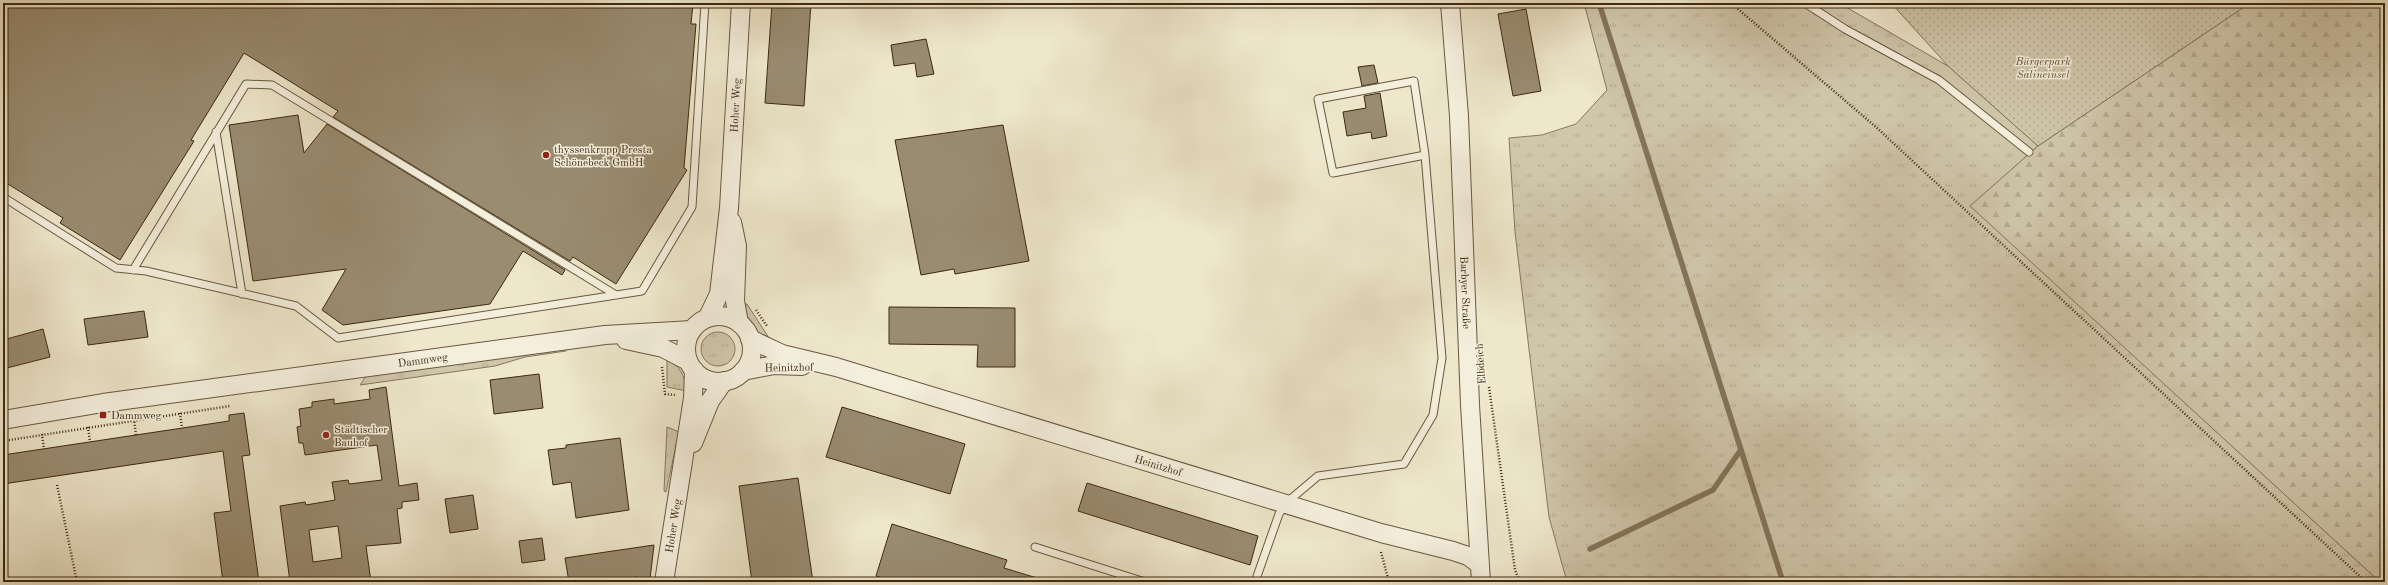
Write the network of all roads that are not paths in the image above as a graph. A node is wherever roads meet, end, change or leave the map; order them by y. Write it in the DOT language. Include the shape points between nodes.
graph roads {
  1 [pos="705,3"];
  2 [pos="741,3"];
  3 [pos="1450,3"];
  4 [pos="1805,3"];
  5 [pos="216,132"];
  6 [pos="2029,152"];
  7 [pos="1425,155"];
  8 [pos="3,197"];
  9 [pos="729,208"];
  10 [pos="133,270"];
  11 [pos="242,294"];
  12 [pos="616,295"];
  13 [pos="708,317"];
  14 [pos="738,323"];
  15 [pos="692,330"];
  16 [pos="605,335"];
  17 [pos="750,339"];
  18 [pos="691,365"];
  19 [pos="836,367"];
  20 [pos="743,371"];
  21 [pos="724,381"];
  22 [pos="3,420"];
  23 [pos="681,470"];
  24 [pos="1286,503"];
  25 [pos="1035,547"];
  26 [pos="1479,564"];
  27 [pos="664,582"];
  28 [pos="1145,582"];
  29 [pos="1256,582"];
  30 [pos="1481,582"];
  1 -- 12 [label="lane" via="692,207 642,291"];
  2 -- 9 [label="street, Hoher Weg"];
  3 -- 26 [label="street, Barbyer Straße" via="1459,116"];
  4 -- 6 [label="lane" via="1845,29 1939,80"];
  5 -- 10 [label="lane"];
  5 -- 11 [label="lane"];
  5 -- 12 [label="lane" via="246,84 272,85"];
  7 -- 7 [label="lane" via="1414,80 1318,99 1333,173"];
  7 -- 24 [label="lane" via="1442,358 1434,415 1404,464 1318,476"];
  8 -- 10 [label="lane" via="116,268"];
  9 -- 13 [label="street, Hoher Weg" via="719,294"];
  9 -- 14 [label="street, Hoher Weg" via="737,246 735,301"];
  10 -- 11 [label="lane"];
  11 -- 12 [label="lane" via="296,306 338,338"];
  13 -- 14 [label="street" via="719,316"];
  13 -- 15 [label="street"];
  14 -- 17 [label="street" via="746,330"];
  15 -- 16 [label="street, Dammweg"];
  15 -- 18 [label="street" via="687,339 686,350"];
  16 -- 18 [label="street, Dammweg" via="663,348"];
  16 -- 22 [label="street, Dammweg" via="103,403"];
  17 -- 19 [label="street, Heinitzhof" via="782,354"];
  17 -- 20 [label="street" via="750,356"];
  18 -- 21 [label="street" via="702,377 712,381"];
  18 -- 23 [label="street, Hoher Weg" via="693,398"];
  19 -- 20 [label="street, Heinitzhof" via="774,365"];
  19 -- 24 [label="street, Heinitzhof"];
  20 -- 21 [label="street" via="734,378"];
  21 -- 23 [label="street, Hoher Weg" via="710,401"];
  23 -- 27 [label="street, Hoher Weg"];
  24 -- 26 [label="street, Heinitzhof" via="1381,534 1453,551 1468,556"];
  24 -- 29 [label="lane" via="1279,514"];
  25 -- 28 [label="lane"];
  26 -- 30 [label="street, Barbyer Straße"];
}
